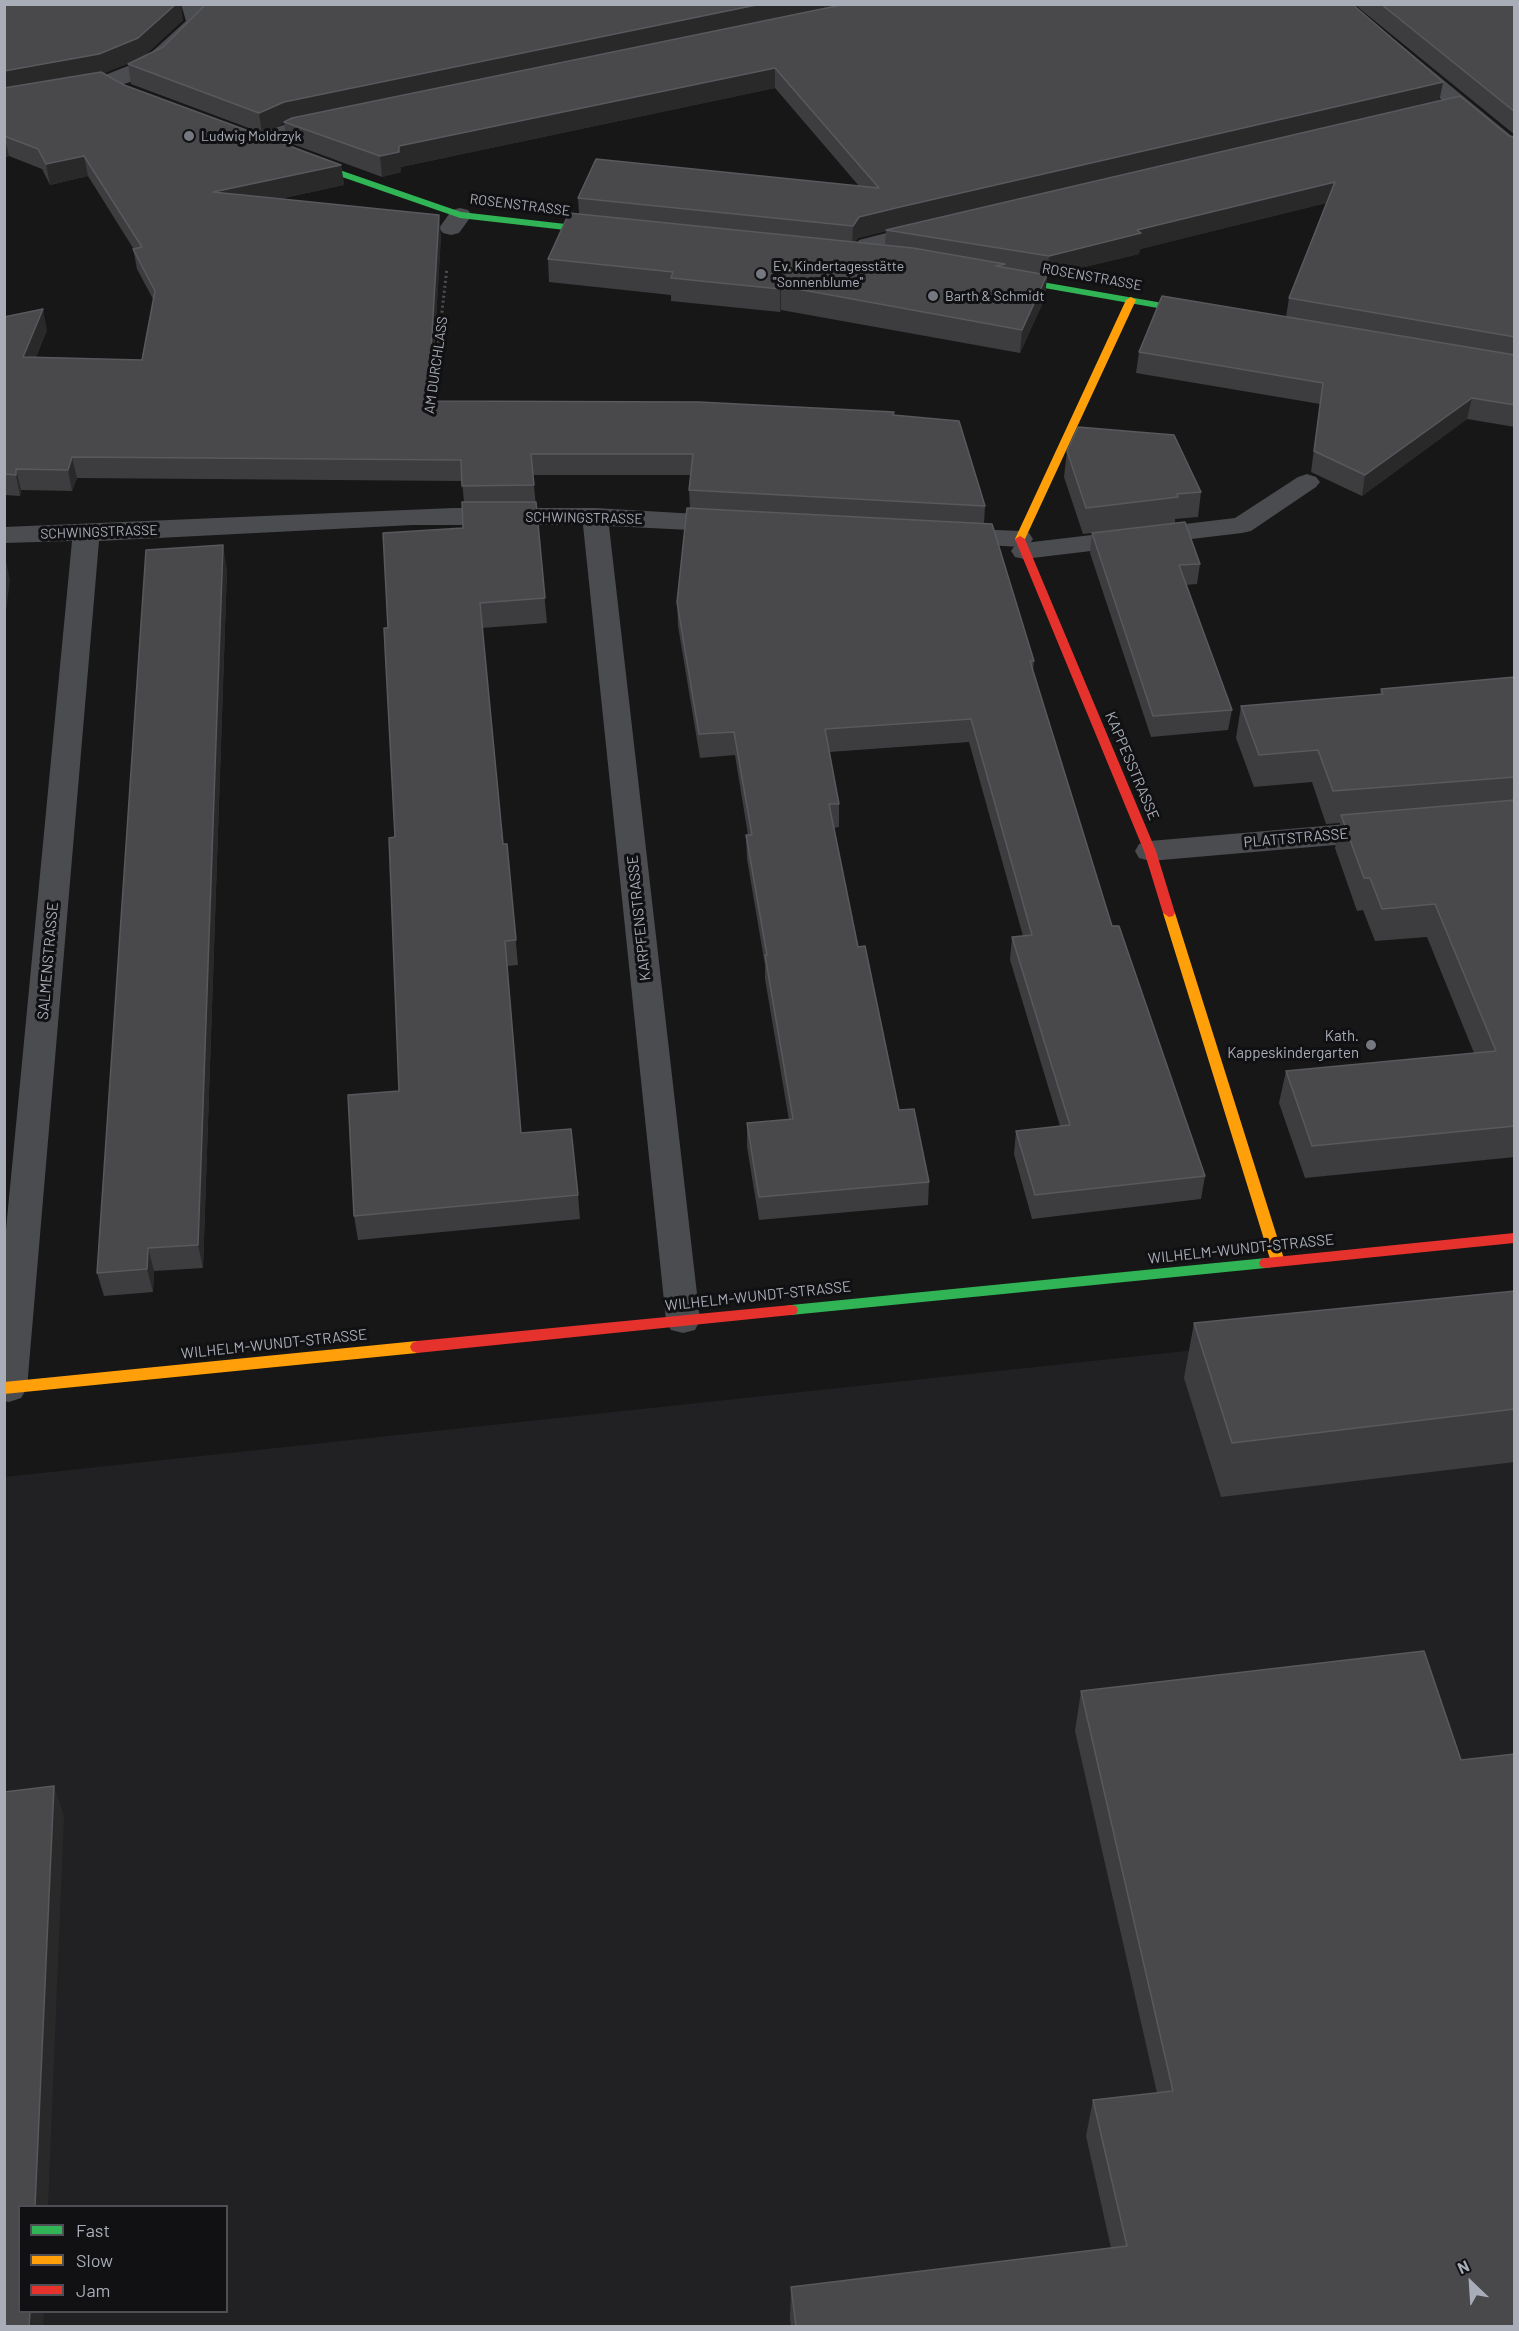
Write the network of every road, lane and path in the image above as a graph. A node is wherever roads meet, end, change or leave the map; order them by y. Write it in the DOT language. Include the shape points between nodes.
graph roads {
  1 [pos="190,4"];
  2 [pos="1338,4"];
  3 [pos="111,86"];
  4 [pos="1462,105"];
  5 [pos="1439,110"];
  6 [pos="345,119"];
  7 [pos="255,143"];
  8 [pos="1515,149"];
  9 [pos="455,222"];
  10 [pos="954,223"];
  11 [pos="625,233"];
  12 [pos="860,257"];
  13 [pos="993,276"];
  14 [pos="1131,300"];
  15 [pos="1213,315"];
  16 [pos="429,417"];
  17 [pos="1307,482"];
  18 [pos="595,516"];
  19 [pos="760,525"];
  20 [pos="4,534"];
  21 [pos="86,534"];
  22 [pos="926,534"];
  23 [pos="1022,545"];
  24 [pos="1409,829"];
  25 [pos="1150,851"];
  26 [pos="1515,1238"];
  27 [pos="1278,1262"];
  28 [pos="683,1320"];
  29 [pos="7,1388"];
  1 -- 3 [label="street" via="197,22 192,29 151,65"];
  2 -- 4 [label="street"];
  4 -- 5 [label="street"];
  4 -- 8 [label="street"];
  6 -- 7 [label="street" via="287,131"];
  7 -- 9 [label="street, ROSENSTRASSE" via="432,207"];
  9 -- 11 [label="street, ROSENSTRASSE"];
  9 -- 16 [label="path, AM DURCHLASS"];
  10 -- 12 [label="street" via="867,245"];
  13 -- 14 [label="street, ROSENSTRASSE"];
  14 -- 15 [label="street, ROSENSTRASSE"];
  14 -- 23 [label="street"];
  17 -- 23 [label="street" via="1242,525"];
  18 -- 19 [label="street, SCHWINGSTRASSE"];
  18 -- 21 [label="street, SCHWINGSTRASSE" via="413,516"];
  18 -- 28 [label="street, KARPFENSTRASSE"];
  20 -- 21 [label="street, SCHWINGSTRASSE"];
  21 -- 29 [label="street, SALMENSTRASSE"];
  22 -- 23 [label="street"];
  23 -- 25 [label="street, KAPPESSTRASSE"];
  24 -- 25 [label="street, PLATTSTRASSE"];
  25 -- 27 [label="street, KAPPESSTRASSE"];
  26 -- 27 [label="street, WILHELM-WUNDT-STRASSE"];
  27 -- 28 [label="street, WILHELM-WUNDT-STRASSE"];
  28 -- 29 [label="street, WILHELM-WUNDT-STRASSE"];
}
